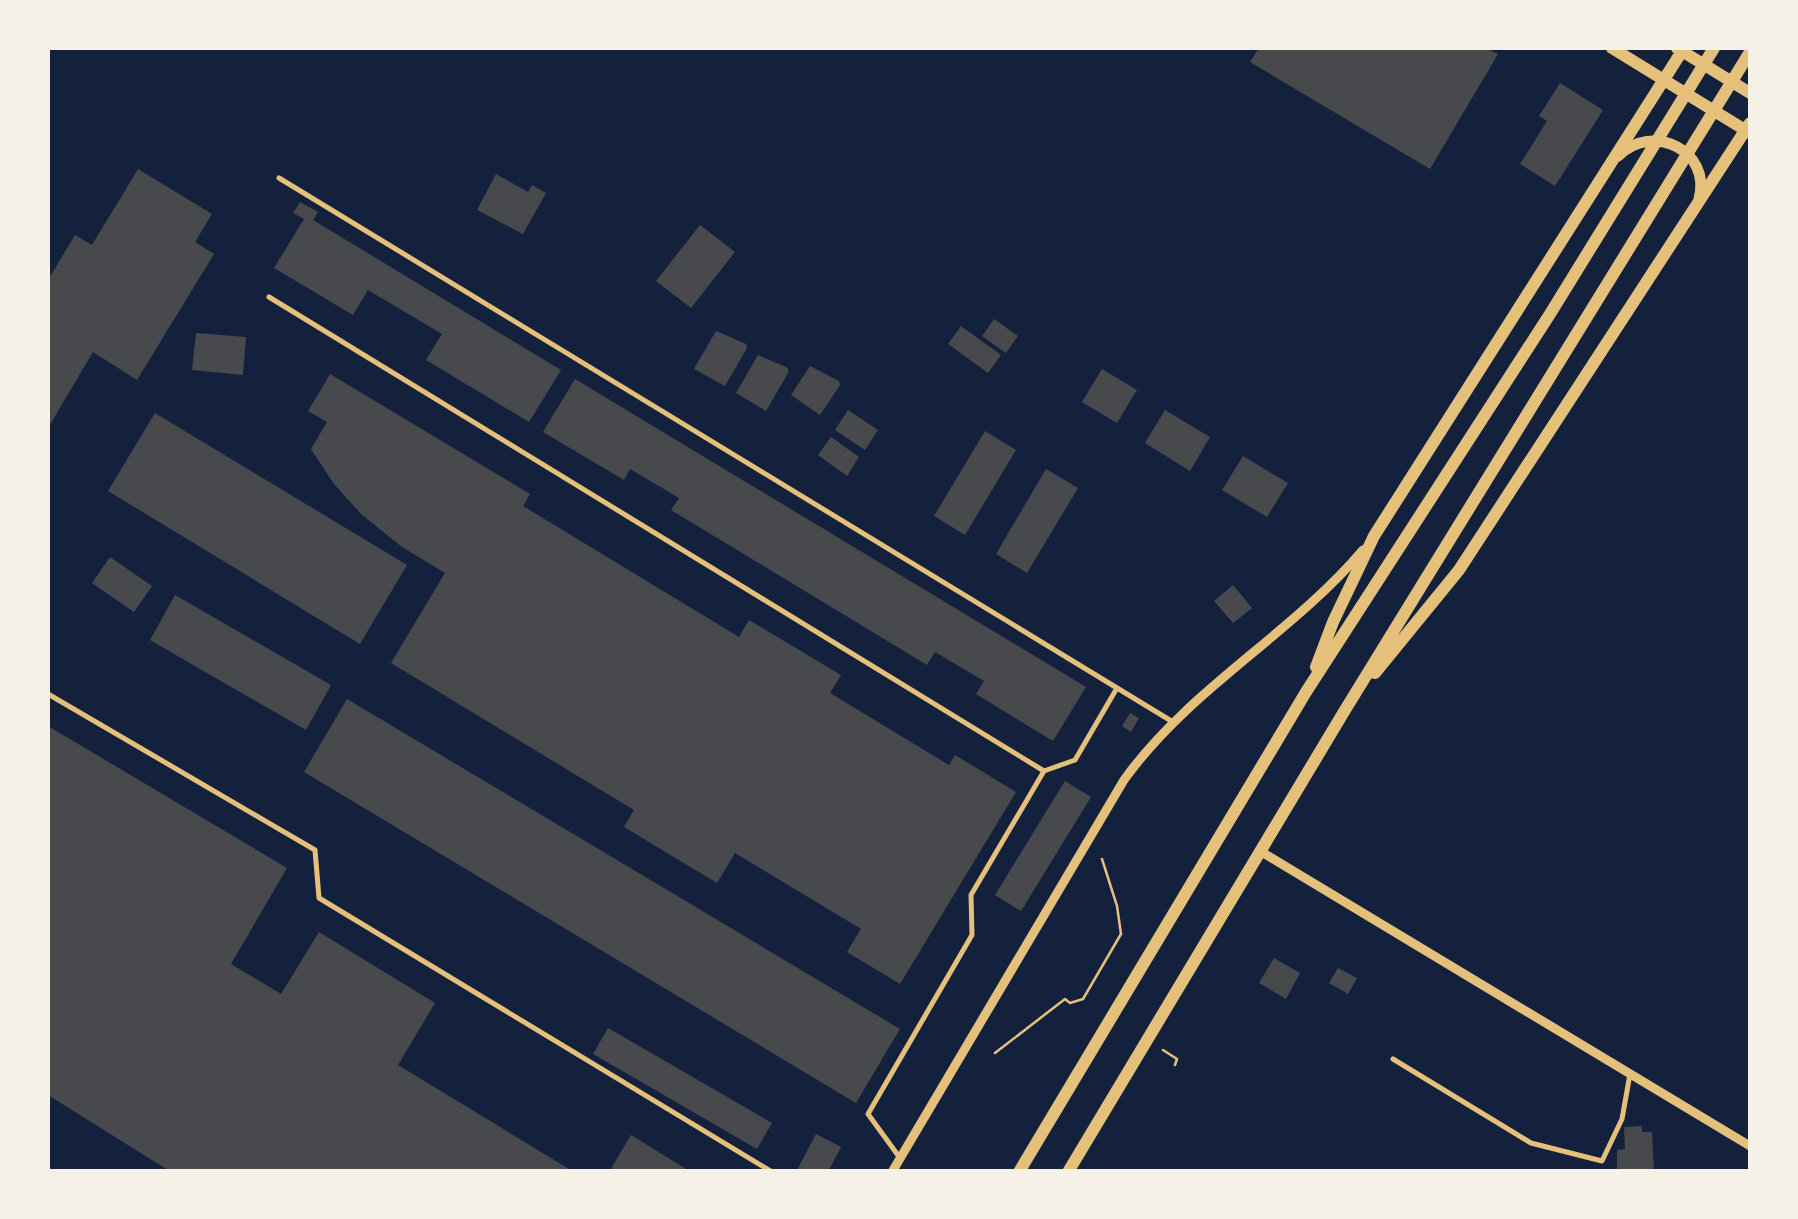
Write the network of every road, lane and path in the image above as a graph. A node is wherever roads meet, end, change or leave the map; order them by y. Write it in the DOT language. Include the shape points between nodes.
graph roads {
  1 [pos="1612,48"];
  2 [pos="1714,48"];
  3 [pos="1681,49"];
  4 [pos="1750,52"];
  5 [pos="1664,79"];
  6 [pos="1750,93"];
  7 [pos="1749,128"];
  8 [pos="1614,160"];
  9 [pos="279,178"];
  10 [pos="1697,208"];
  11 [pos="269,298"];
  12 [pos="1374,536"];
  13 [pos="1117,688"];
  14 [pos="1306,692"];
  15 [pos="48,694"];
  16 [pos="1345,710"];
  17 [pos="1173,722"];
  18 [pos="1044,771"];
  19 [pos="1260,851"];
  20 [pos="1102,859"];
  21 [pos="1163,1050"];
  22 [pos="995,1052"];
  23 [pos="1392,1058"];
  24 [pos="1175,1064"];
  25 [pos="1630,1074"];
  26 [pos="1750,1146"];
  27 [pos="900,1158"];
  28 [pos="772,1172"];
  29 [pos="892,1172"];
  30 [pos="1019,1172"];
  31 [pos="1068,1172"];
  1 -- 5 [label="main road"];
  2 -- 14 [label="main road"];
  3 -- 5 [label="main road"];
  3 -- 6 [label="main road"];
  4 -- 16 [label="main road"];
  5 -- 7 [label="main road"];
  5 -- 8 [label="main road"];
  7 -- 10 [label="main road"];
  8 -- 10 [label="street" via="1643,140 1678,146 1699,173"];
  8 -- 12 [label="main road"];
  9 -- 13 [label="lane"];
  10 -- 16 [label="main road" via="1459,570"];
  11 -- 18 [label="lane"];
  12 -- 14 [label="main road"];
  12 -- 17 [label="street" via="1308,609"];
  13 -- 17 [label="lane"];
  13 -- 18 [label="lane" via="1075,760"];
  14 -- 30 [label="main road"];
  15 -- 28 [label="lane" via="315,850 319,898"];
  16 -- 19 [label="main road"];
  17 -- 27 [label="street" via="1124,780"];
  18 -- 27 [label="lane" via="971,895 972,934 868,1114"];
  19 -- 25 [label="street"];
  19 -- 31 [label="main road"];
  20 -- 22 [label="path" via="1121,934 1083,1000 1064,999"];
  21 -- 24 [label="path"];
  23 -- 25 [label="lane" via="1531,1144 1602,1161 1622,1119"];
  25 -- 26 [label="street"];
  27 -- 29 [label="street"];
}
